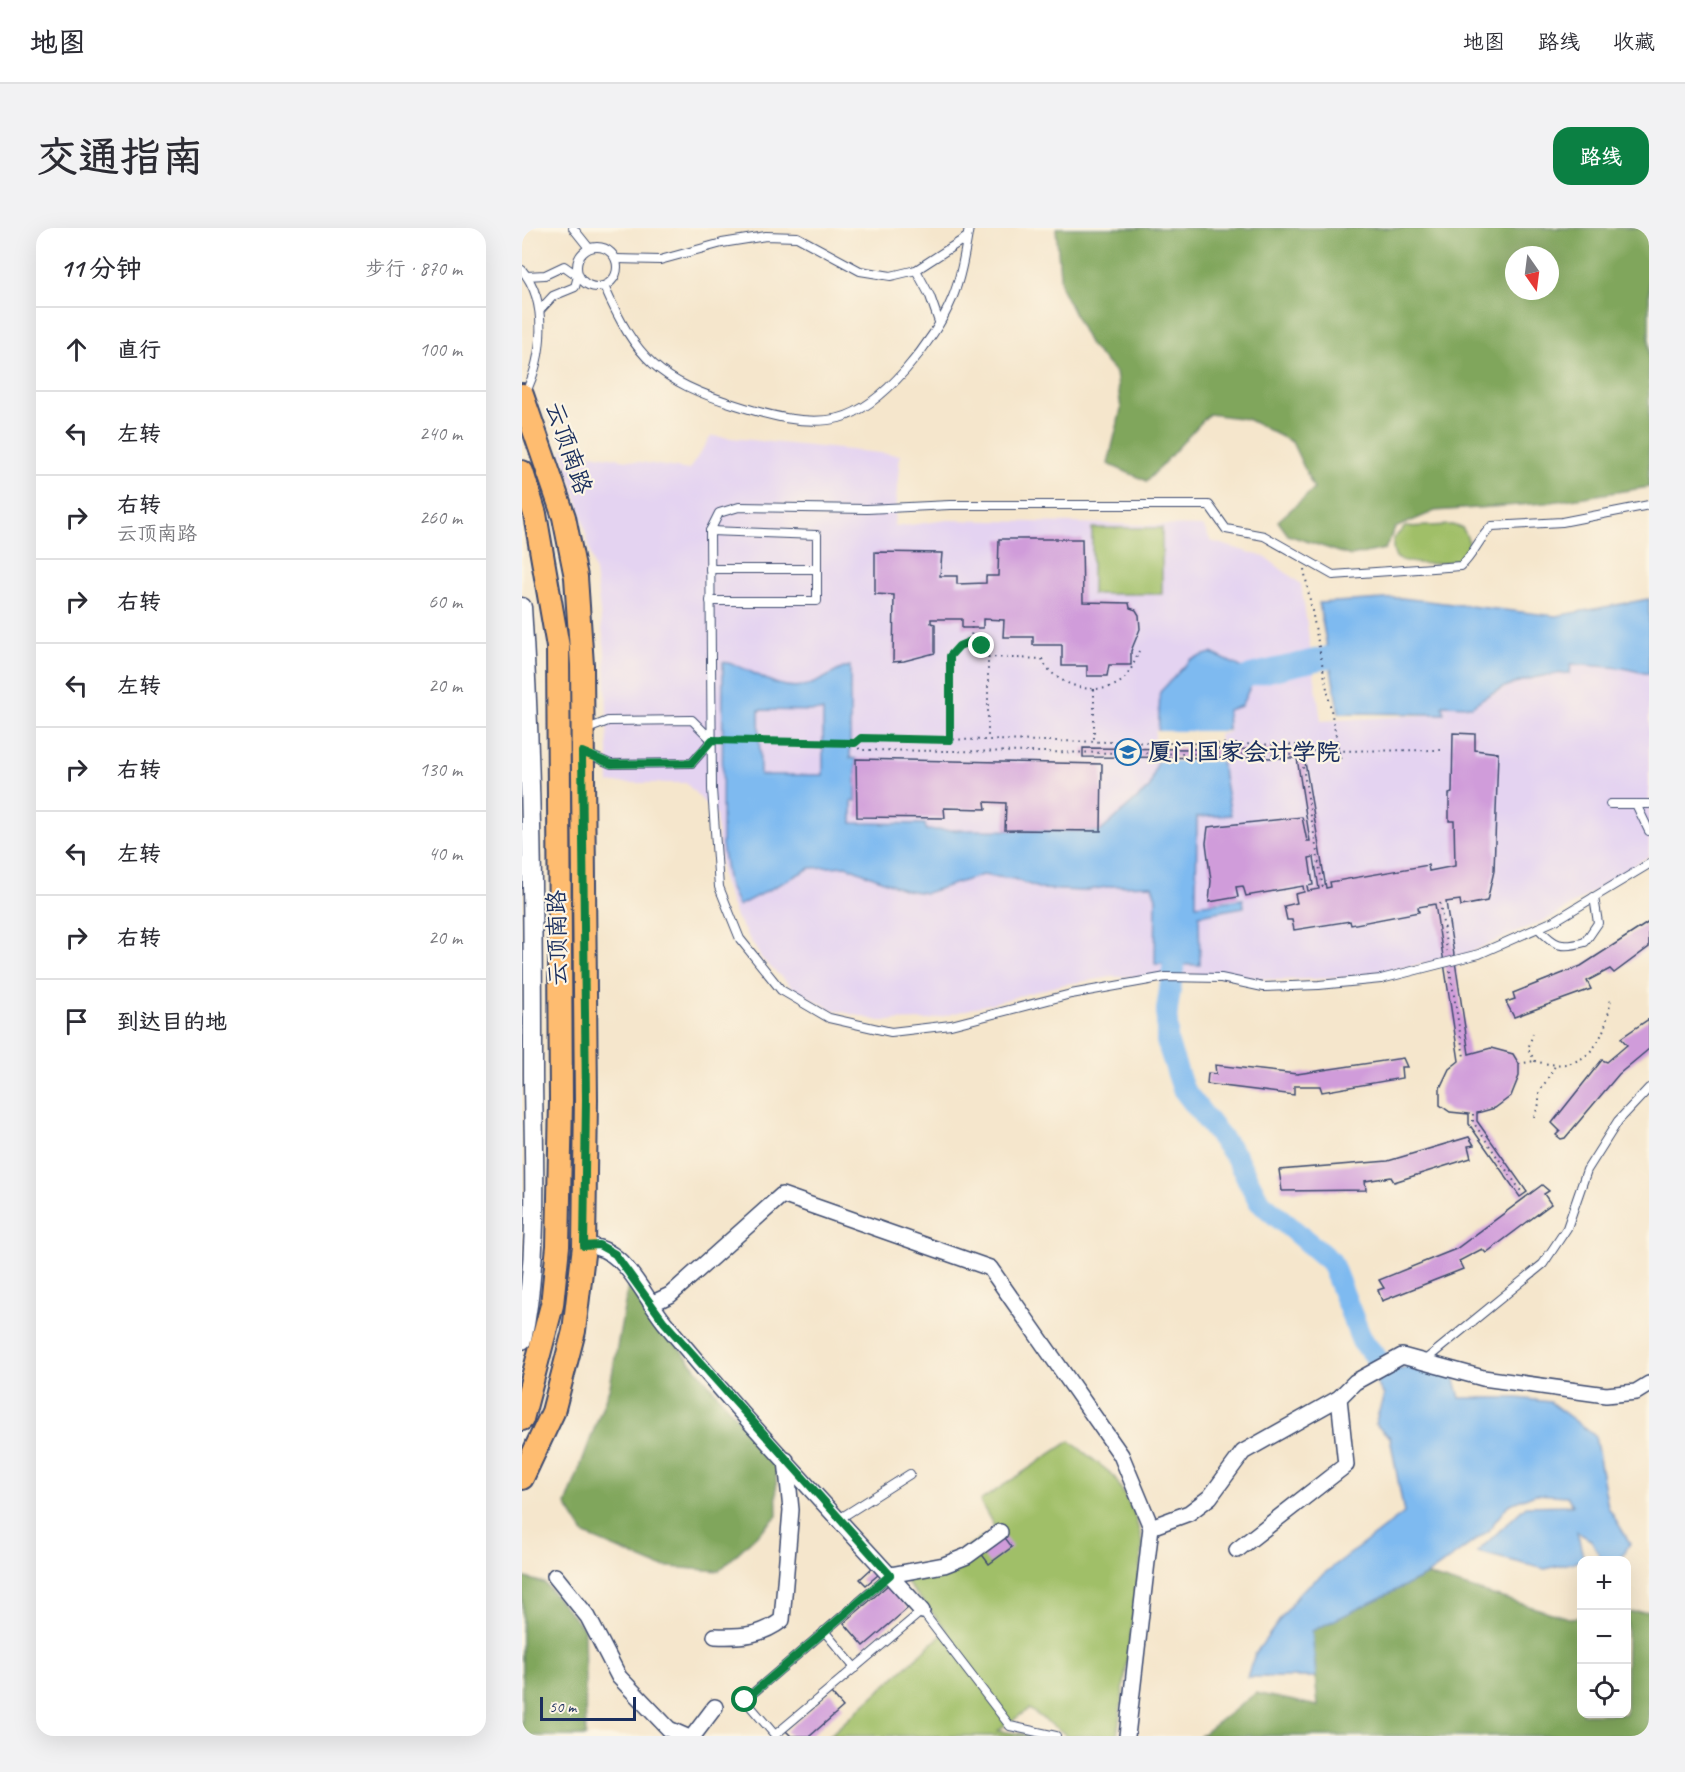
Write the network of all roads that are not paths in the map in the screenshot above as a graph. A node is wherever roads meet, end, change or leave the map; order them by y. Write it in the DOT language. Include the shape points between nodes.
graph roads {
  1 [pos="573,228"];
  2 [pos="969,228"];
  3 [pos="967,237"];
  4 [pos="589,248"];
  5 [pos="616,260"];
  6 [pos="916,270"];
  7 [pos="525,273"];
  8 [pos="578,276"];
  9 [pos="604,286"];
  10 [pos="540,309"];
  11 [pos="939,322"];
  12 [pos="523,397"];
  13 [pos="522,472"];
  14 [pos="1649,505"];
  15 [pos="710,531"];
  16 [pos="710,569"];
  17 [pos="817,569"];
  18 [pos="710,601"];
  19 [pos="522,607"];
  20 [pos="712,740"];
  21 [pos="571,742"];
  22 [pos="1610,804"];
  23 [pos="1636,804"];
  24 [pos="1649,804"];
  25 [pos="1649,831"];
  26 [pos="1649,864"];
  27 [pos="1594,897"];
  28 [pos="1538,928"];
  29 [pos="1649,1088"];
  30 [pos="561,1100"];
  31 [pos="586,1100"];
  32 [pos="584,1246"];
  33 [pos="651,1304"];
  34 [pos="522,1340"];
  35 [pos="1422,1362"];
  36 [pos="1649,1384"];
  37 [pos="1339,1398"];
  38 [pos="522,1419"];
  39 [pos="786,1460"];
  40 [pos="910,1474"];
  41 [pos="522,1478"];
  42 [pos="839,1519"];
  43 [pos="1151,1527"];
  44 [pos="1000,1532"];
  45 [pos="1237,1550"];
  46 [pos="890,1575"];
  47 [pos="555,1576"];
  48 [pos="922,1611"];
  49 [pos="824,1632"];
  50 [pos="715,1636"];
  51 [pos="855,1668"];
  52 [pos="715,1707"];
  53 [pos="685,1736"];
  54 [pos="693,1736"];
  55 [pos="1056,1736"];
  56 [pos="1127,1736"];
  1 -- 4 [label="lane"];
  2 -- 3 [label="lane"];
  3 -- 6 [label="lane"];
  3 -- 11 [label="lane" via="953,298"];
  4 -- 5 [label="lane" via="605,248"];
  4 -- 8 [label="lane" via="577,259"];
  5 -- 6 [label="lane" via="660,260 722,243 766,236 797,237 860,271 891,276"];
  5 -- 9 [label="lane" via="616,275"];
  6 -- 11 [label="lane"];
  7 -- 8 [label="lane" via="545,275 564,266"];
  7 -- 10 [label="lane"];
  8 -- 9 [label="lane" via="588,286"];
  8 -- 10 [label="lane" via="575,287 553,296"];
  9 -- 11 [label="lane" via="623,329 647,360 670,377 706,396 762,413 811,420 839,418 864,408 897,379"];
  10 -- 12 [label="lane" via="538,354"];
  12 -- 21 [label="main road, 云顶南路" via="564,517 576,577 582,665"];
  13 -- 21 [label="main road, 云顶南路" via="535,514 551,597"];
  14 -- 15 [label="lane" via="1562,522 1492,526 1461,566 1333,575 1264,536 1226,529 1209,505 950,505 867,510 739,507 719,513"];
  15 -- 16 [label="lane"];
  15 -- 17 [label="lane" via="817,535"];
  16 -- 17 [label="lane"];
  16 -- 18 [label="lane"];
  17 -- 18 [label="lane" via="817,601"];
  18 -- 20 [label="lane"];
  19 -- 34 [label="street" via="532,842 533,1086 532,1275"];
  20 -- 21 [label="lane" via="692,720 608,721"];
  20 -- 21 [label="lane" via="692,763 611,764"];
  20 -- 28 [label="lane" via="719,887 740,939 781,990 829,1018 891,1032 951,1025 1071,994 1166,977 1221,978 1263,987 1381,979 1479,954"];
  21 -- 30 [label="main road, 云顶南路"];
  21 -- 31 [label="main road, 云顶南路"];
  22 -- 23 [label="lane"];
  23 -- 24 [label="lane"];
  23 -- 25 [label="lane"];
  26 -- 27 [label="lane"];
  27 -- 28 [label="lane"];
  27 -- 28 [label="lane" via="1598,923 1585,942 1569,947 1551,943"];
  29 -- 35 [label="lane" via="1618,1121 1587,1170 1567,1228 1543,1264"];
  30 -- 31 [label="main road"];
  30 -- 38 [label="main road, 云顶南路" via="558,1246 552,1305"];
  31 -- 32 [label="main road, 云顶南路"];
  32 -- 33 [label="street" via="599,1245 615,1254"];
  32 -- 41 [label="main road, 云顶南路" via="574,1331 553,1412"];
  33 -- 39 [label="street"];
  33 -- 43 [label="street" via="670,1294 782,1195 990,1268 1120,1455"];
  35 -- 36 [label="street" via="1483,1378 1606,1395 1636,1392"];
  35 -- 37 [label="street" via="1402,1356 1355,1382"];
  37 -- 43 [label="street" via="1243,1452 1210,1497 1189,1513"];
  37 -- 45 [label="street" via="1346,1465"];
  39 -- 42 [label="street"];
  39 -- 50 [label="street" via="791,1510 782,1620 768,1631 745,1637"];
  40 -- 42 [label="lane"];
  42 -- 46 [label="street"];
  43 -- 56 [label="street"];
  44 -- 46 [label="street" via="967,1556 944,1565"];
  46 -- 48 [label="street"];
  46 -- 49 [label="lane"];
  47 -- 53 [label="street" via="588,1617 619,1677 669,1729"];
  48 -- 51 [label="lane"];
  48 -- 55 [label="lane" via="1010,1726"];
  49 -- 51 [label="lane"];
  49 -- 51 [label="lane" via="745,1700 775,1735"];
  52 -- 54 [label="street"];
}
